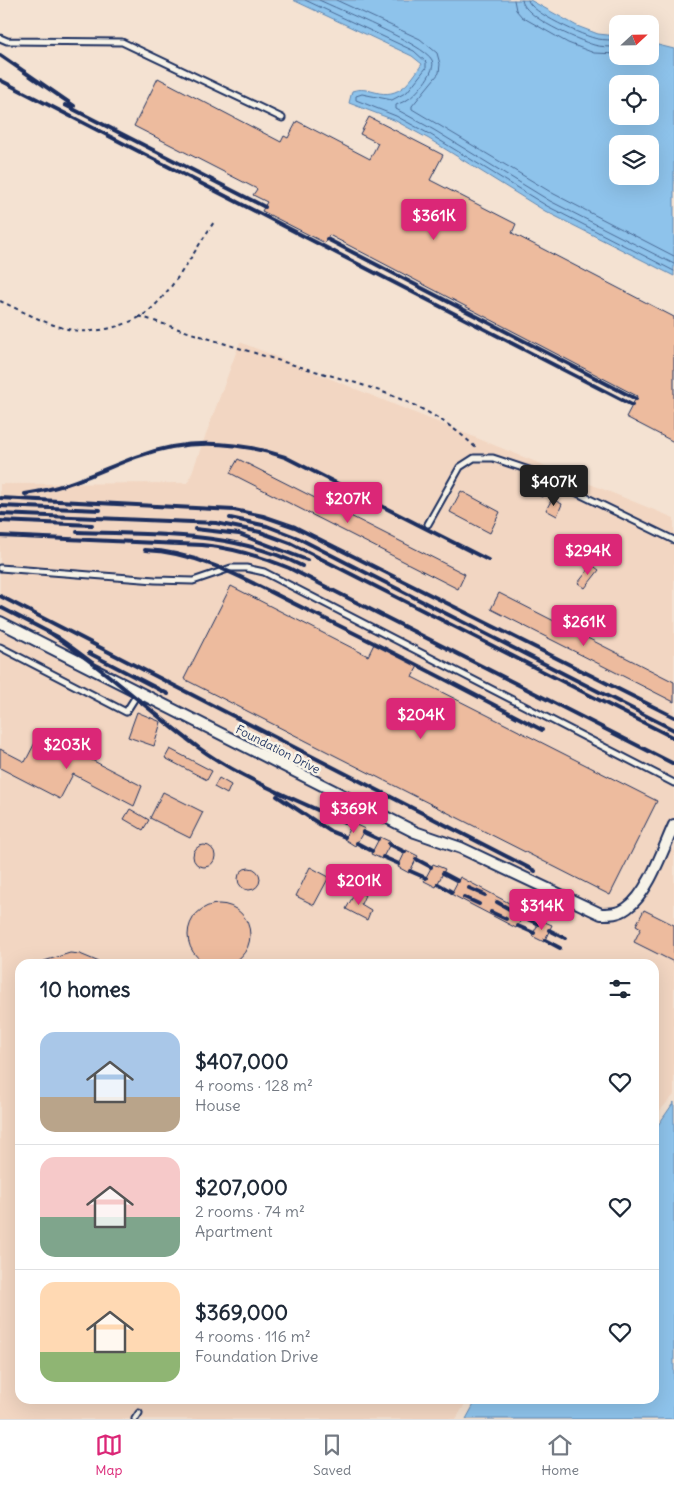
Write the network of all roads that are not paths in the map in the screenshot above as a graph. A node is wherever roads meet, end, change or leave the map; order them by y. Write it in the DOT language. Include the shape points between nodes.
graph roads {
  1 [pos="0,38"];
  2 [pos="282,118"];
  3 [pos="428,524"];
  4 [pos="674,540"];
  5 [pos="0,568"];
  6 [pos="1,624"];
  7 [pos="0,647"];
  8 [pos="138,693"];
  9 [pos="674,783"];
  10 [pos="674,825"];
  11 [pos="139,1413"];
  12 [pos="135,1419"];
  1 -- 2 [label="lane" via="7,41 122,42"];
  3 -- 4 [label="lane" via="460,467 474,458 493,458 532,471"];
  5 -- 9 [label="lane" via="193,581 231,568 264,572"];
  6 -- 8 [label="street, Foundation Drive"];
  7 -- 8 [label="lane" via="126,712"];
  8 -- 10 [label="street, Foundation Drive" via="415,832 461,848 600,914 626,909 640,896"];
  11 -- 12 [label="lane"];
}
